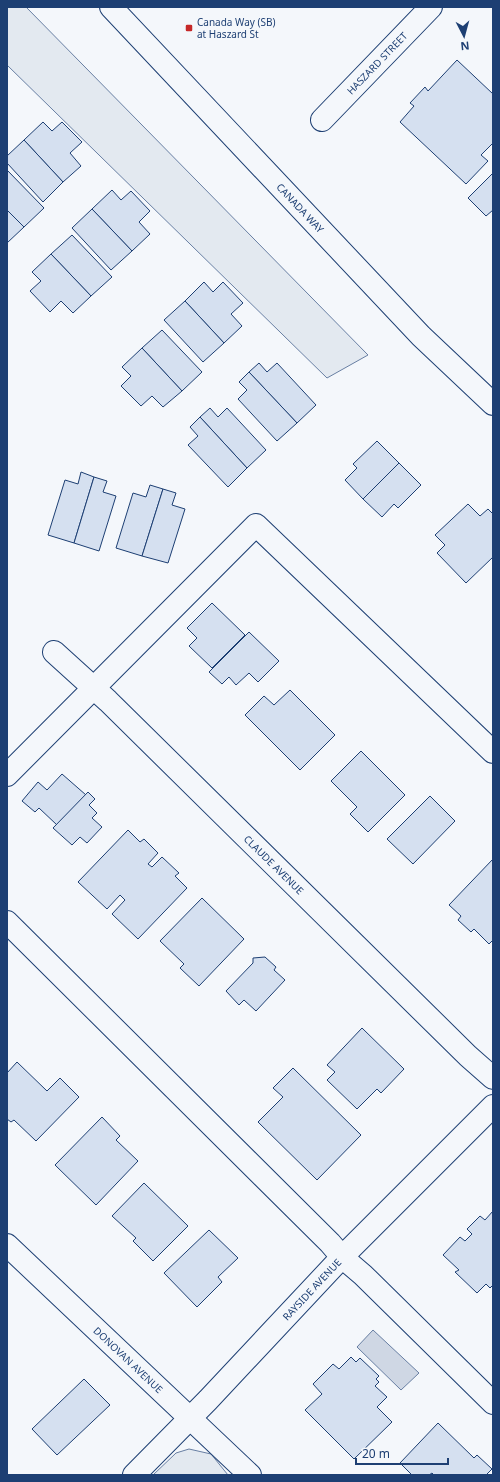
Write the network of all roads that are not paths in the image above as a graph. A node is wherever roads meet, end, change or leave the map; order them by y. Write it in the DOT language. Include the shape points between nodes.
graph roads {
  1 [pos="111,7"];
  2 [pos="431,7"];
  3 [pos="322,120"];
  4 [pos="493,404"];
  5 [pos="54,652"];
  6 [pos="94,687"];
  7 [pos="493,752"];
  8 [pos="7,775"];
  9 [pos="7,922"];
  10 [pos="493,1078"];
  11 [pos="493,1106"];
  12 [pos="7,1245"];
  13 [pos="342,1257"];
  14 [pos="493,1403"];
  15 [pos="190,1419"];
  16 [pos="134,1475"];
  17 [pos="250,1475"];
  1 -- 4 [label="street, CANADA WAY" via="420,336"];
  2 -- 3 [label="street, HASZARD STREET"];
  5 -- 6 [label="street, CLAUDE AVENUE"];
  6 -- 7 [label="street" via="256,525"];
  6 -- 8 [label="street"];
  6 -- 10 [label="street, CLAUDE AVENUE"];
  9 -- 13 [label="street"];
  11 -- 13 [label="street, RAYSIDE AVENUE"];
  12 -- 15 [label="street, DONOVAN AVENUE"];
  13 -- 14 [label="street"];
  13 -- 15 [label="street, RAYSIDE AVENUE"];
  15 -- 16 [label="street, RAYSIDE AVENUE"];
  15 -- 17 [label="street, DONOVAN AVENUE"];
}
